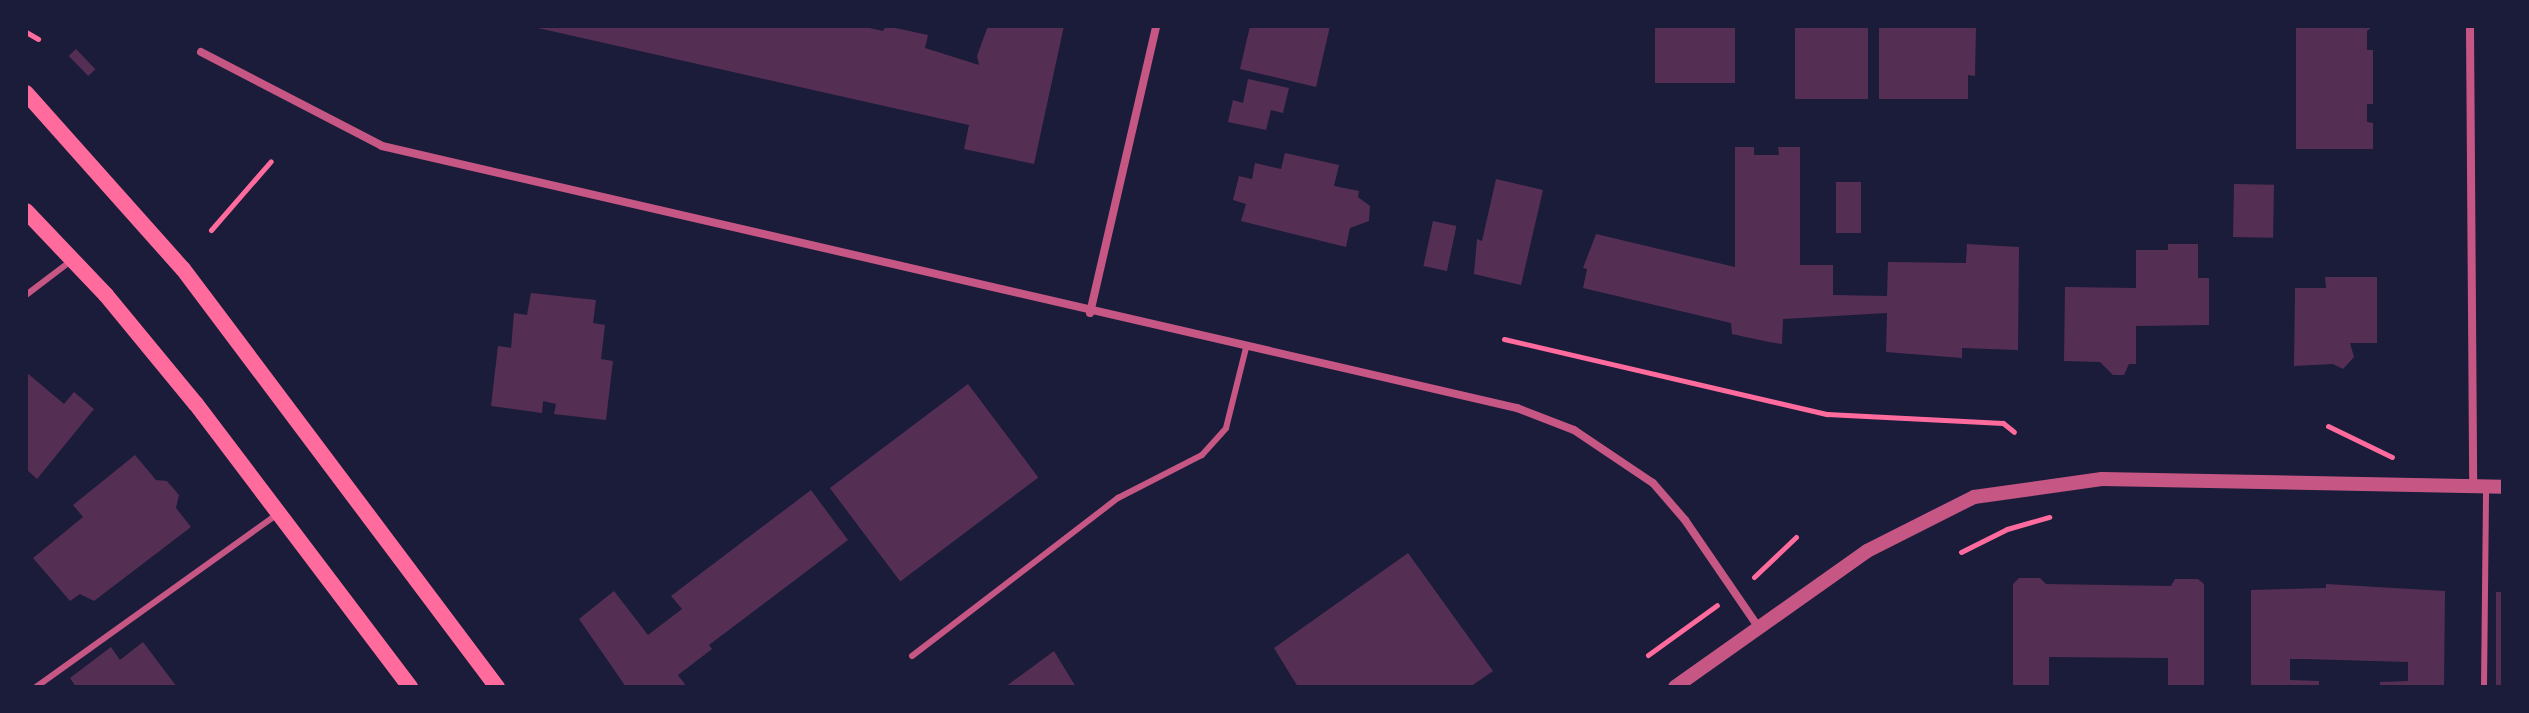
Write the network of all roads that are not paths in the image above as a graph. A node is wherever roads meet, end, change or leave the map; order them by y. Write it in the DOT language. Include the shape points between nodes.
graph roads {
  1 [pos="1156,26"];
  2 [pos="2470,26"];
  3 [pos="201,52"];
  4 [pos="26,93"];
  5 [pos="26,211"];
  6 [pos="72,259"];
  7 [pos="26,295"];
  8 [pos="1090,313"];
  9 [pos="1246,348"];
  10 [pos="2479,487"];
  11 [pos="2503,487"];
  12 [pos="279,513"];
  13 [pos="1759,628"];
  14 [pos="912,656"];
  15 [pos="36,687"];
  16 [pos="410,687"];
  17 [pos="497,687"];
  18 [pos="1675,687"];
  19 [pos="2484,687"];
  1 -- 8 [label="street"];
  2 -- 10 [label="street"];
  3 -- 8 [label="street" via="382,146"];
  4 -- 17 [label="main road" via="183,269"];
  5 -- 6 [label="main road"];
  6 -- 7 [label="lane"];
  6 -- 12 [label="main road" via="196,404"];
  8 -- 9 [label="street"];
  9 -- 13 [label="street" via="1517,408 1574,430 1653,483"];
  9 -- 14 [label="lane" via="1226,428 1202,455 1118,498"];
  10 -- 11 [label="street"];
  10 -- 13 [label="street" via="2102,479 1974,497 1867,551"];
  10 -- 19 [label="lane"];
  12 -- 15 [label="lane"];
  12 -- 16 [label="main road"];
  13 -- 18 [label="street"];
}
